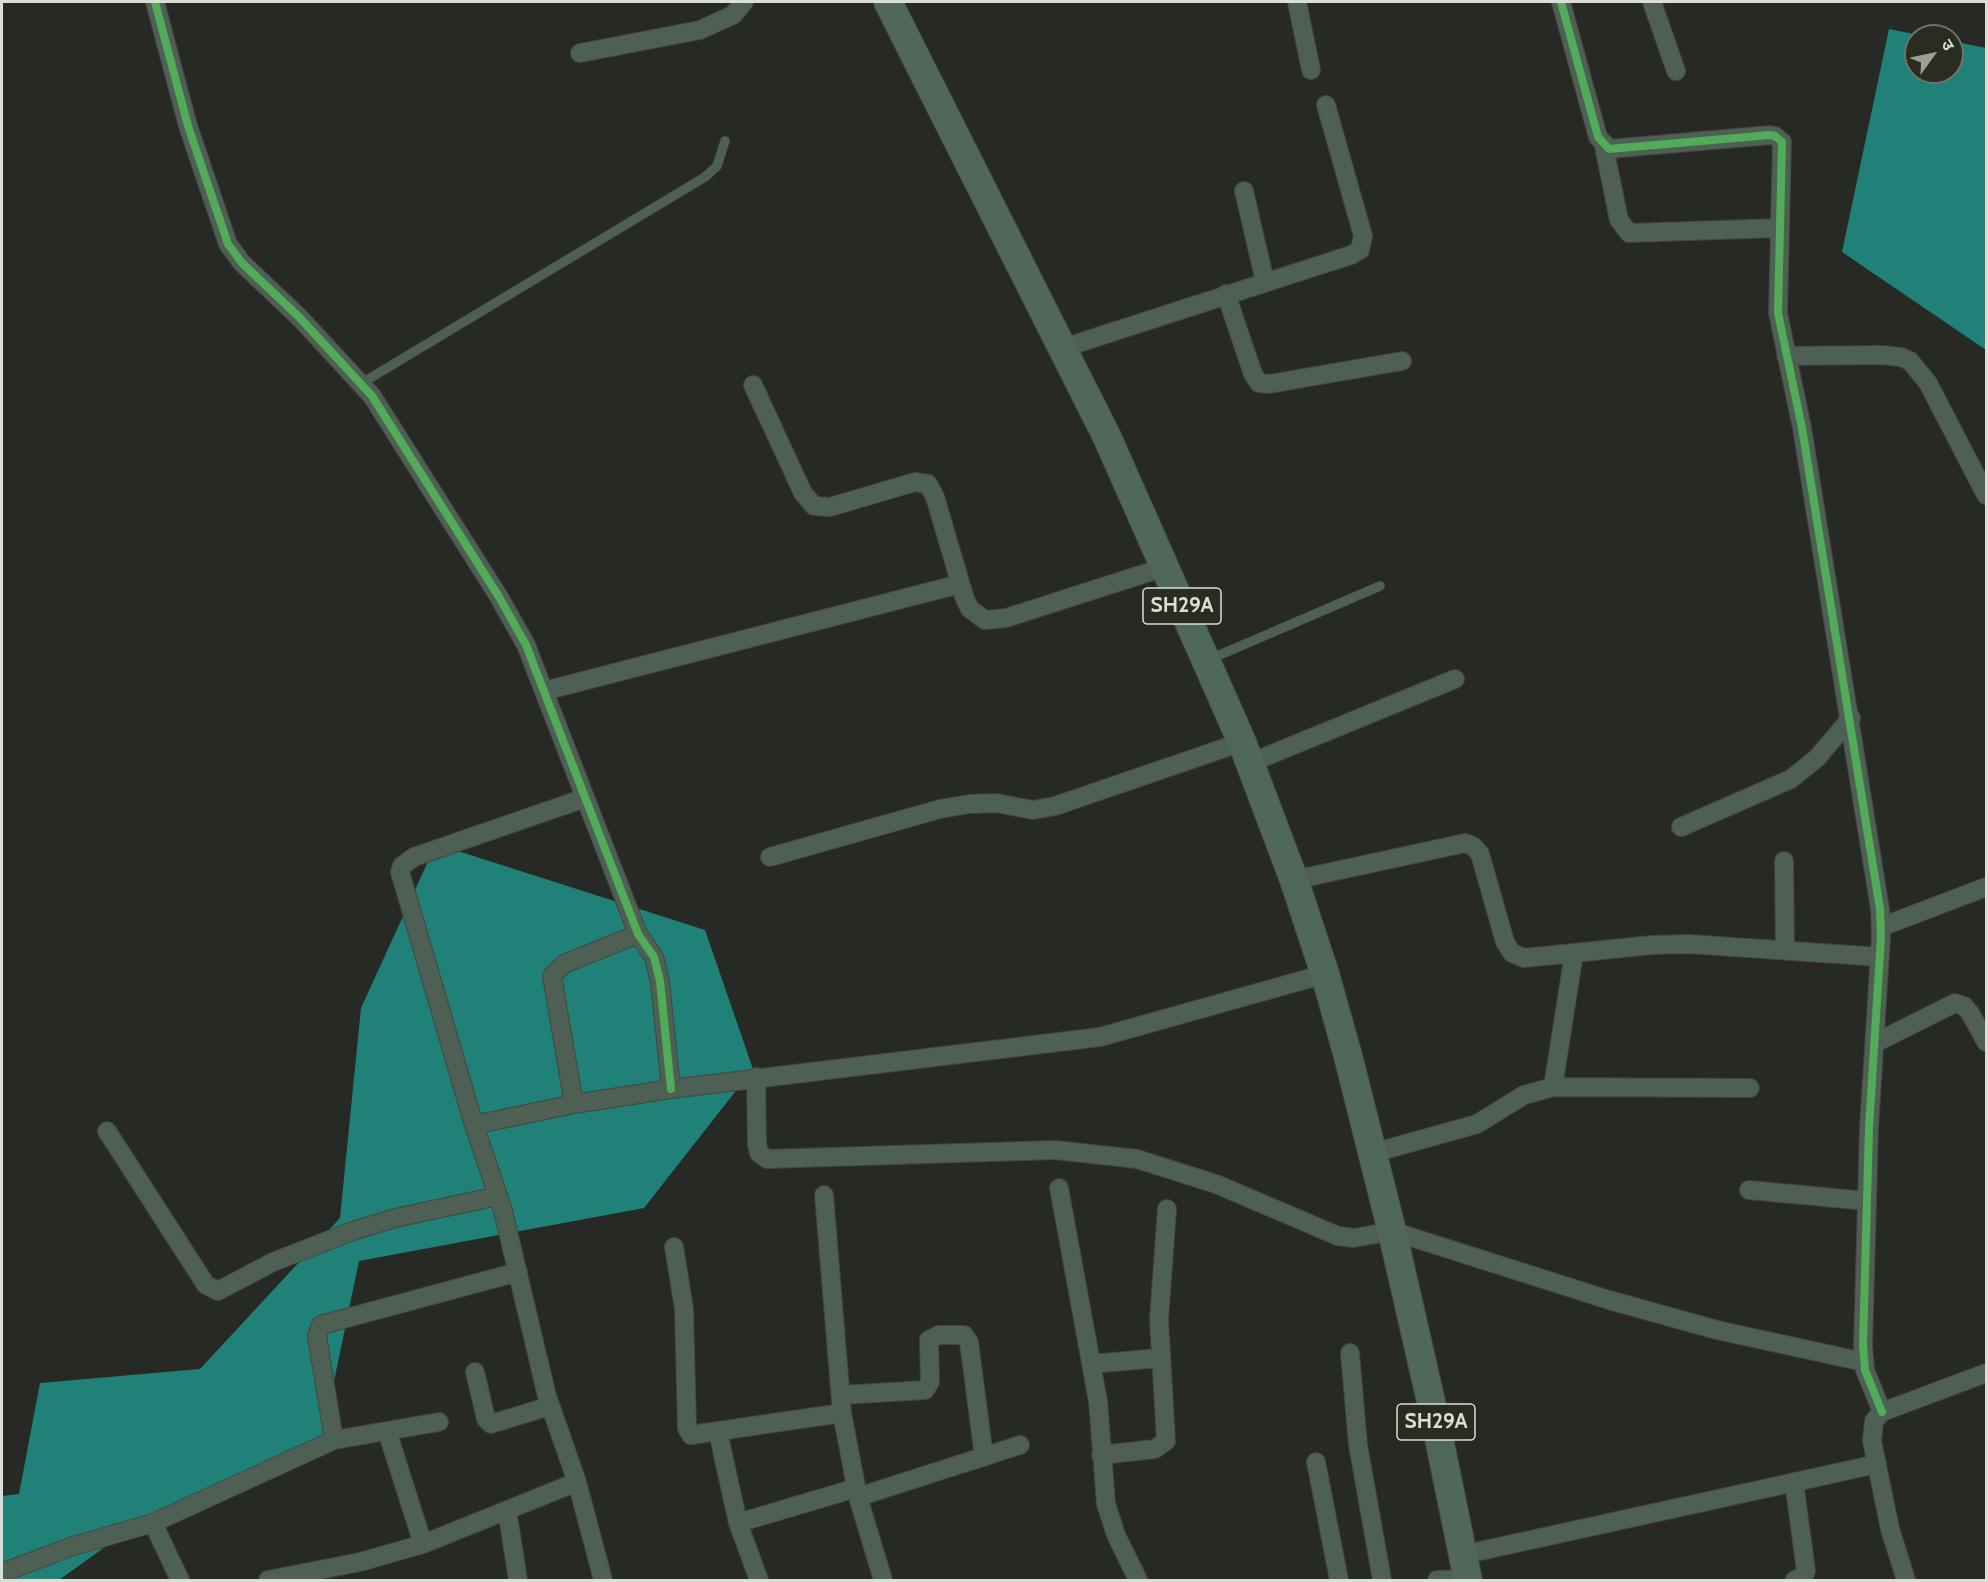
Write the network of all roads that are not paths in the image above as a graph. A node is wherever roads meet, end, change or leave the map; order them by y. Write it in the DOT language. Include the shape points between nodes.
graph roads {
  1 [pos="155,2"];
  2 [pos="744,2"];
  3 [pos="888,2"];
  4 [pos="1297,2"];
  5 [pos="1561,2"];
  6 [pos="1652,2"];
  7 [pos="580,53"];
  8 [pos="1311,70"];
  9 [pos="1676,72"];
  10 [pos="1326,105"];
  11 [pos="725,141"];
  12 [pos="1604,146"];
  13 [pos="1244,191"];
  14 [pos="1779,228"];
  15 [pos="1265,282"];
  16 [pos="1226,294"];
  17 [pos="1063,348"];
  18 [pos="1786,356"];
  19 [pos="1402,361"];
  20 [pos="362,383"];
  21 [pos="753,385"];
  22 [pos="1986,495"];
  23 [pos="1165,567"];
  24 [pos="960,584"];
  25 [pos="1380,586"];
  26 [pos="1206,661"];
  27 [pos="1455,679"];
  28 [pos="543,690"];
  29 [pos="1851,717"];
  30 [pos="1246,752"];
  31 [pos="585,798"];
  32 [pos="1681,827"];
  33 [pos="770,857"];
  34 [pos="1784,861"];
  35 [pos="1294,880"];
  36 [pos="1986,887"];
  37 [pos="1881,927"];
  38 [pos="638,933"];
  39 [pos="1785,950"];
  40 [pos="1574,953"];
  41 [pos="1880,957"];
  42 [pos="1325,974"];
  43 [pos="1986,1042"];
  44 [pos="1875,1043"];
  45 [pos="756,1077"];
  46 [pos="1553,1087"];
  47 [pos="1750,1088"];
  48 [pos="671,1089"];
  49 [pos="574,1104"];
  50 [pos="474,1125"];
  51 [pos="107,1131"];
  52 [pos="1373,1153"];
  53 [pos="1059,1188"];
  54 [pos="1749,1190"];
  55 [pos="824,1195"];
  56 [pos="1867,1201"];
  57 [pos="1167,1209"];
  58 [pos="503,1211"];
  59 [pos="1395,1246"];
  60 [pos="674,1247"];
  61 [pos="518,1272"];
  62 [pos="1350,1353"];
  63 [pos="1160,1358"];
  64 [pos="1864,1362"];
  65 [pos="1091,1364"];
  66 [pos="475,1372"];
  67 [pos="1986,1373"];
  68 [pos="842,1404"];
  69 [pos="550,1406"];
  70 [pos="1878,1416"];
  71 [pos="439,1422"];
  72 [pos="387,1431"];
  73 [pos="717,1432"];
  74 [pos="334,1440"];
  75 [pos="1020,1445"];
  76 [pos="1101,1455"];
  77 [pos="984,1457"];
  78 [pos="1316,1462"];
  79 [pos="1877,1464"];
  80 [pos="577,1482"];
  81 [pos="1794,1482"];
  82 [pos="857,1493"];
  83 [pos="507,1510"];
  84 [pos="153,1523"];
  85 [pos="738,1523"];
  86 [pos="423,1544"];
  87 [pos="1466,1571"];
  88 [pos="2,1573"];
  89 [pos="347,1573"];
  90 [pos="180,1581"];
  91 [pos="268,1581"];
  92 [pos="518,1581"];
  93 [pos="603,1581"];
  94 [pos="759,1581"];
  95 [pos="883,1581"];
  96 [pos="1138,1581"];
  97 [pos="1339,1581"];
  98 [pos="1382,1581"];
  99 [pos="1437,1581"];
  100 [pos="1795,1581"];
  101 [pos="1906,1581"];
  1 -- 20 [label="street" via="188,126 228,244 242,263"];
  2 -- 7 [label="street" via="733,15 700,30"];
  3 -- 17 [label="main road, SH29A"];
  4 -- 8 [label="street"];
  5 -- 12 [label="street"];
  6 -- 9 [label="street"];
  10 -- 15 [label="street" via="1363,236 1362,246 1351,255"];
  11 -- 20 [label="lane" via="717,166 705,177"];
  12 -- 14 [label="street" via="1619,220 1629,233"];
  12 -- 14 [label="street" via="1609,150 1629,150 1775,136 1783,148"];
  13 -- 15 [label="street"];
  14 -- 18 [label="street" via="1778,314"];
  15 -- 16 [label="street"];
  16 -- 17 [label="street"];
  16 -- 19 [label="street" via="1259,383"];
  17 -- 23 [label="main road, SH29A"];
  18 -- 22 [label="street" via="1882,355 1910,361 1928,383"];
  18 -- 29 [label="street"];
  20 -- 28 [label="street" via="505,606 526,645"];
  21 -- 24 [label="street" via="803,493 814,506 830,507 915,482 928,484"];
  23 -- 24 [label="street" via="994,620 985,620 970,609"];
  23 -- 26 [label="main road, SH29A"];
  24 -- 28 [label="street"];
  25 -- 26 [label="lane"];
  26 -- 30 [label="main road, SH29A"];
  27 -- 30 [label="street"];
  28 -- 31 [label="street"];
  29 -- 32 [label="street" via="1817,758 1791,779"];
  29 -- 37 [label="street"];
  30 -- 33 [label="street" via="1055,806 1033,810 996,803 960,805"];
  30 -- 35 [label="main road, SH29A"];
  31 -- 38 [label="street"];
  31 -- 50 [label="street" via="414,857 402,866 401,882"];
  34 -- 39 [label="street"];
  35 -- 40 [label="street" via="1470,844 1480,854 1505,942 1512,953 1524,958"];
  35 -- 42 [label="main road, SH29A"];
  36 -- 37 [label="street"];
  37 -- 41 [label="street"];
  38 -- 48 [label="street" via="657,967"];
  38 -- 49 [label="street" via="553,972"];
  39 -- 40 [label="street" via="1689,944"];
  39 -- 41 [label="street"];
  40 -- 46 [label="street"];
  41 -- 44 [label="street"];
  42 -- 45 [label="street" via="1100,1037"];
  42 -- 52 [label="main road, SH29A"];
  43 -- 44 [label="street" via="1970,1013 1955,1003"];
  44 -- 56 [label="street"];
  45 -- 48 [label="street"];
  45 -- 59 [label="street" via="757,1144 766,1159 1092,1152 1180,1171 1338,1236"];
  46 -- 47 [label="street"];
  46 -- 52 [label="street" via="1524,1095 1477,1124"];
  48 -- 49 [label="street"];
  49 -- 50 [label="street"];
  50 -- 58 [label="street"];
  51 -- 58 [label="street" via="206,1285 218,1291 273,1262 396,1218"];
  52 -- 59 [label="main road, SH29A"];
  53 -- 65 [label="street"];
  54 -- 56 [label="street"];
  55 -- 68 [label="street"];
  56 -- 64 [label="street"];
  57 -- 63 [label="street"];
  58 -- 61 [label="street"];
  59 -- 64 [label="street" via="1717,1330"];
  59 -- 87 [label="main road, SH29A"];
  60 -- 73 [label="street" via="684,1309 687,1428 693,1435"];
  61 -- 69 [label="street"];
  61 -- 74 [label="street" via="321,1325 317,1336"];
  62 -- 98 [label="street" via="1358,1445"];
  63 -- 65 [label="street"];
  63 -- 76 [label="street" via="1165,1444 1155,1449"];
  64 -- 70 [label="street"];
  65 -- 76 [label="street"];
  66 -- 69 [label="street" via="486,1419 491,1424"];
  67 -- 70 [label="street"];
  68 -- 73 [label="street"];
  68 -- 77 [label="street" via="925,1390 930,1382 929,1340 939,1335 964,1335 969,1342"];
  68 -- 82 [label="street"];
  69 -- 80 [label="street"];
  70 -- 79 [label="street" via="1872,1441"];
  71 -- 72 [label="street"];
  72 -- 74 [label="street"];
  72 -- 86 [label="street"];
  73 -- 85 [label="street"];
  74 -- 84 [label="street"];
  75 -- 77 [label="street"];
  76 -- 96 [label="street" via="1110,1519"];
  77 -- 82 [label="street"];
  78 -- 97 [label="street"];
  79 -- 81 [label="street"];
  79 -- 101 [label="street" via="1890,1530"];
  80 -- 83 [label="street"];
  80 -- 93 [label="street"];
  81 -- 87 [label="street"];
  81 -- 100 [label="street" via="1806,1571"];
  82 -- 85 [label="street"];
  82 -- 95 [label="street"];
  83 -- 86 [label="street"];
  83 -- 92 [label="street"];
  84 -- 88 [label="street" via="70,1547"];
  84 -- 90 [label="street"];
  85 -- 94 [label="street"];
  86 -- 89 [label="street"];
  87 -- 99 [label="street"];
  89 -- 91 [label="street"];
}
